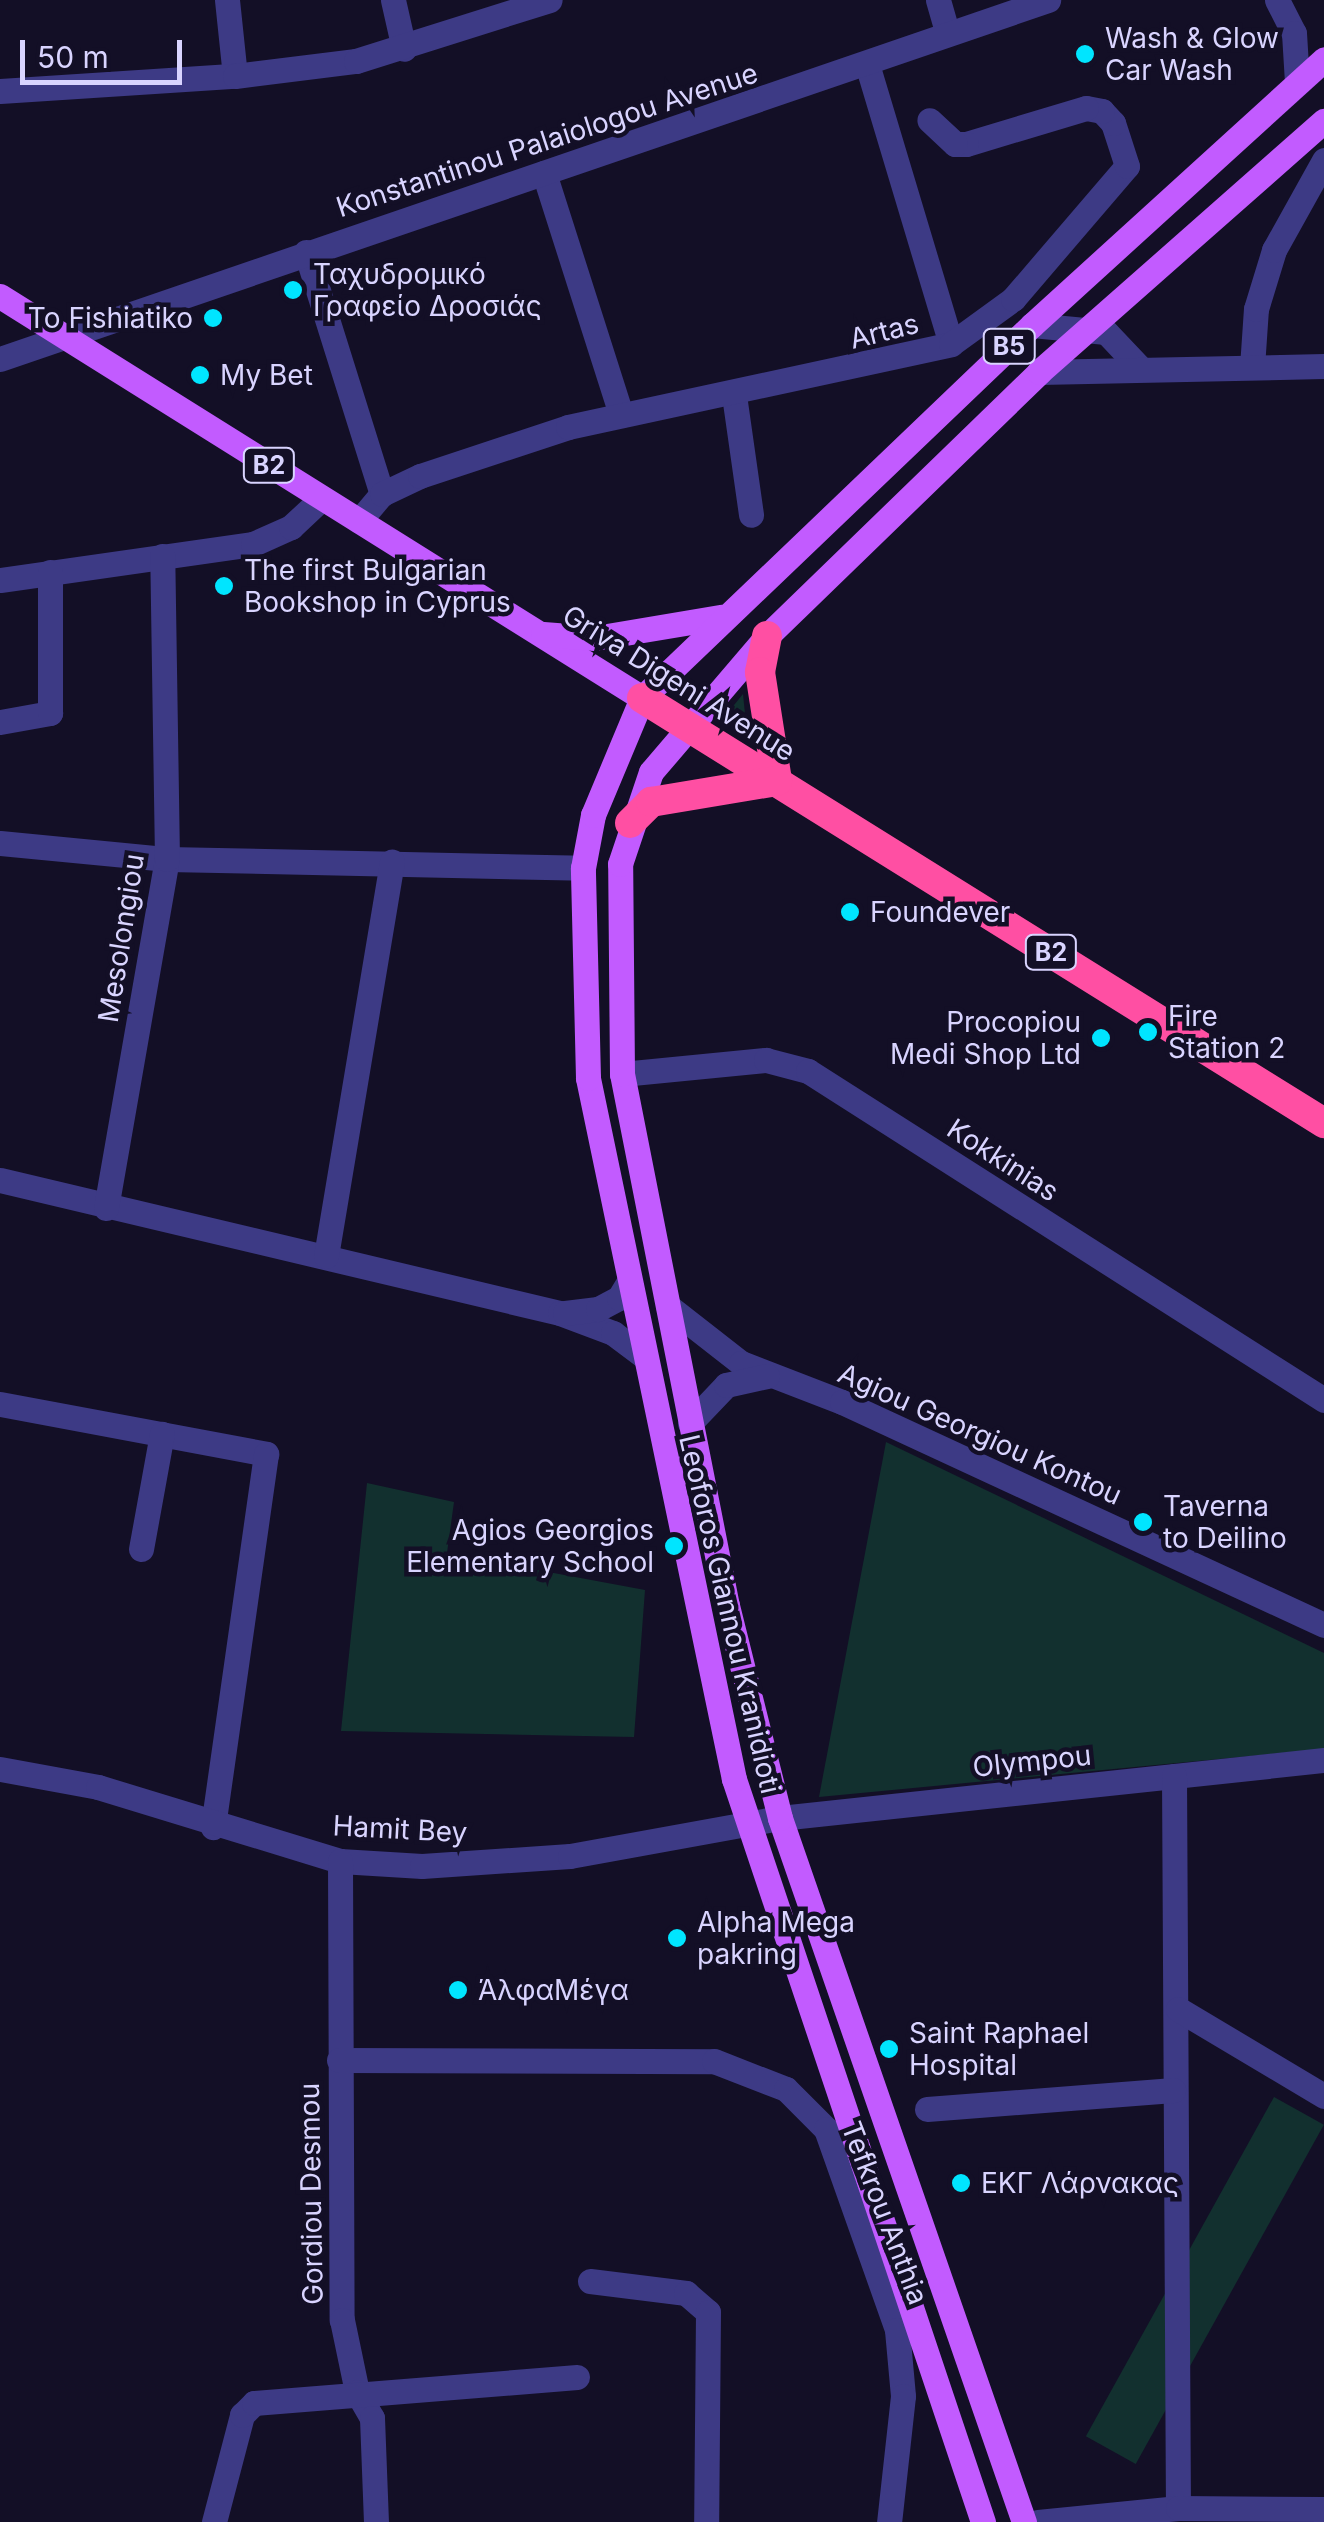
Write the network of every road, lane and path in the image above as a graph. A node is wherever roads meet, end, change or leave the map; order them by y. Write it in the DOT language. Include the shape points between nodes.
graph roads {
  1 [pos="227,0"];
  2 [pos="393,0"];
  3 [pos="550,0"];
  4 [pos="938,0"];
  5 [pos="1048,0"];
  6 [pos="1277,0"];
  7 [pos="1294,33"];
  8 [pos="948,34"];
  9 [pos="1324,48"];
  10 [pos="404,49"];
  11 [pos="1324,59"];
  12 [pos="866,64"];
  13 [pos="236,76"];
  14 [pos="1297,82"];
  15 [pos="0,91"];
  16 [pos="929,120"];
  17 [pos="1324,121"];
  18 [pos="1324,160"];
  19 [pos="544,173"];
  20 [pos="306,252"];
  21 [pos="0,296"];
  22 [pos="1032,325"];
  23 [pos="1090,329"];
  24 [pos="64,336"];
  25 [pos="951,344"];
  26 [pos="0,359"];
  27 [pos="1324,366"];
  28 [pos="1252,367"];
  29 [pos="1140,368"];
  30 [pos="1039,372"];
  31 [pos="734,395"];
  32 [pos="621,415"];
  33 [pos="382,494"];
  34 [pos="322,498"];
  35 [pos="751,515"];
  36 [pos="359,521"];
  37 [pos="162,556"];
  38 [pos="50,572"];
  39 [pos="0,580"];
  40 [pos="726,615"];
  41 [pos="537,634"];
  42 [pos="767,636"];
  43 [pos="642,698"];
  44 [pos="0,722"];
  45 [pos="688,727"];
  46 [pos="777,781"];
  47 [pos="630,823"];
  48 [pos="0,843"];
  49 [pos="167,859"];
  50 [pos="392,862"];
  51 [pos="583,868"];
  52 [pos="622,1074"];
  53 [pos="1324,1123"];
  54 [pos="0,1180"];
  55 [pos="106,1208"];
  56 [pos="326,1256"];
  57 [pos="628,1283"];
  58 [pos="668,1306"];
  59 [pos="560,1313"];
  60 [pos="643,1356"];
  61 [pos="772,1376"];
  62 [pos="1324,1400"];
  63 [pos="0,1404"];
  64 [pos="690,1424"];
  65 [pos="162,1434"];
  66 [pos="142,1549"];
  67 [pos="1324,1625"];
  68 [pos="1324,1760"];
  69 [pos="0,1769"];
  70 [pos="1174,1776"];
  71 [pos="780,1818"];
  72 [pos="746,1824"];
  73 [pos="213,1827"];
  74 [pos="340,1860"];
  75 [pos="1178,2009"];
  76 [pos="340,2060"];
  77 [pos="1173,2090"];
  78 [pos="1324,2096"];
  79 [pos="927,2109"];
  80 [pos="590,2281"];
  81 [pos="577,2377"];
  82 [pos="357,2392"];
  83 [pos="1178,2508"];
  84 [pos="1324,2509"];
  85 [pos="214,2522"];
  86 [pos="376,2522"];
  87 [pos="706,2522"];
  88 [pos="890,2522"];
  89 [pos="983,2522"];
  90 [pos="1024,2522"];
  91 [pos="1038,2522"];
  1 -- 13 [label="street"];
  2 -- 10 [label="street"];
  3 -- 10 [label="street"];
  4 -- 8 [label="street"];
  5 -- 8 [label="street, Konstantinou Palaiologou Avenue"];
  6 -- 7 [label="street"];
  7 -- 9 [label="street"];
  7 -- 14 [label="street"];
  8 -- 12 [label="street, Konstantinou Palaiologou Avenue"];
  10 -- 13 [label="street"];
  11 -- 14 [label="main road, B5"];
  12 -- 19 [label="street, Konstantinou Palaiologou Avenue"];
  12 -- 25 [label="street"];
  13 -- 15 [label="street"];
  14 -- 22 [label="main road, B5"];
  16 -- 25 [label="street, Artas" via="955,144 974,144 1086,108 1114,123 1126,151 1127,166 1013,299"];
  17 -- 23 [label="main road, B5"];
  18 -- 28 [label="street" via="1274,250 1256,309"];
  19 -- 20 [label="street, Konstantinou Palaiologou Avenue"];
  19 -- 32 [label="street"];
  20 -- 24 [label="street, Konstantinou Palaiologou Avenue"];
  20 -- 33 [label="street"];
  21 -- 24 [label="main road, Griva Digeni Avenue / B2"];
  22 -- 23 [label="street"];
  22 -- 40 [label="main road, B5"];
  23 -- 29 [label="street" via="1112,335"];
  23 -- 30 [label="main road, B5"];
  24 -- 26 [label="street, Konstantinou Palaiologou Avenue"];
  24 -- 34 [label="main road, Griva Digeni Avenue / B2"];
  25 -- 31 [label="street, Artas"];
  27 -- 28 [label="street"];
  28 -- 29 [label="street"];
  29 -- 30 [label="street"];
  30 -- 42 [label="main road, B5"];
  31 -- 32 [label="street, Artas"];
  31 -- 35 [label="street"];
  32 -- 33 [label="street, Artas" via="549,433"];
  33 -- 36 [label="street, Artas"];
  34 -- 36 [label="main road, Griva Digeni Avenue / B2"];
  34 -- 37 [label="street" via="274,537"];
  36 -- 41 [label="main road, Griva Digeni Avenue / B2"];
  37 -- 38 [label="street"];
  37 -- 49 [label="street, Mesolongiou"];
  38 -- 39 [label="street"];
  38 -- 44 [label="street" via="50,712"];
  40 -- 41 [label="main road" via="596,638"];
  40 -- 43 [label="main road, B5"];
  41 -- 43 [label="main road, Griva Digeni Avenue / B2"];
  42 -- 45 [label="main road, B5"];
  42 -- 46 [label="highway" via="760,672"];
  43 -- 45 [label="highway, Griva Digeni Avenue / B2"];
  43 -- 51 [label="main road, Leoforos Giannou Kranidioti" via="593,815"];
  45 -- 46 [label="highway, Griva Digeni Avenue / B2"];
  45 -- 47 [label="main road, Leoforos Giannou Kranidioti" via="651,772"];
  46 -- 47 [label="highway" via="651,802"];
  46 -- 53 [label="highway, Griva Digeni Avenue / B2"];
  47 -- 52 [label="main road, Leoforos Giannou Kranidioti" via="620,864 617,950"];
  48 -- 49 [label="street"];
  49 -- 50 [label="street"];
  49 -- 55 [label="street, Mesolongiou"];
  50 -- 51 [label="street"];
  50 -- 56 [label="street"];
  51 -- 57 [label="main road, Leoforos Giannou Kranidioti" via="583,1037"];
  52 -- 58 [label="main road, Leoforos Giannou Kranidioti"];
  52 -- 62 [label="street, Kokkinias" via="766,1060 808,1071"];
  54 -- 55 [label="street"];
  55 -- 56 [label="street"];
  56 -- 59 [label="street"];
  57 -- 59 [label="street" via="619,1298 598,1309"];
  57 -- 60 [label="main road, Leoforos Giannou Kranidioti"];
  58 -- 61 [label="street, Agiou Georgiou Kontou" via="718,1350"];
  58 -- 64 [label="main road, Leoforos Giannou Kranidioti"];
  59 -- 60 [label="street" via="613,1333"];
  60 -- 72 [label="main road, Leoforos Giannou Kranidioti"];
  61 -- 64 [label="street" via="726,1385"];
  61 -- 67 [label="street, Agiou Georgiou Kontou" via="842,1402"];
  63 -- 65 [label="street"];
  64 -- 71 [label="main road, Leoforos Giannou Kranidioti"];
  65 -- 66 [label="street"];
  65 -- 73 [label="street" via="266,1454"];
  68 -- 70 [label="street, Olympou"];
  69 -- 73 [label="street, Hamit Bey" via="98,1787"];
  70 -- 71 [label="street, Olympou"];
  70 -- 75 [label="street"];
  71 -- 72 [label="street, Olympou"];
  71 -- 90 [label="main road, Leoforos Giannou Kranidioti"];
  72 -- 74 [label="street, Hamit Bey" via="495,1863"];
  72 -- 89 [label="main road, Leoforos Giannou Kranidioti"];
  73 -- 74 [label="street, Hamit Bey"];
  74 -- 76 [label="street, Gordiou Desmou"];
  75 -- 77 [label="street"];
  75 -- 78 [label="street"];
  76 -- 82 [label="street, Gordiou Desmou" via="342,2320"];
  76 -- 88 [label="street, Tefkrou Anthia" via="714,2061 786,2088 826,2129 897,2330 903,2396"];
  77 -- 79 [label="street"];
  77 -- 83 [label="street"];
  80 -- 87 [label="street" via="686,2293 708,2312"];
  81 -- 82 [label="street"];
  82 -- 85 [label="street" via="247,2407"];
  82 -- 86 [label="street, Gordiou Desmou" via="372,2418"];
  83 -- 84 [label="street"];
  83 -- 91 [label="street"];
}
